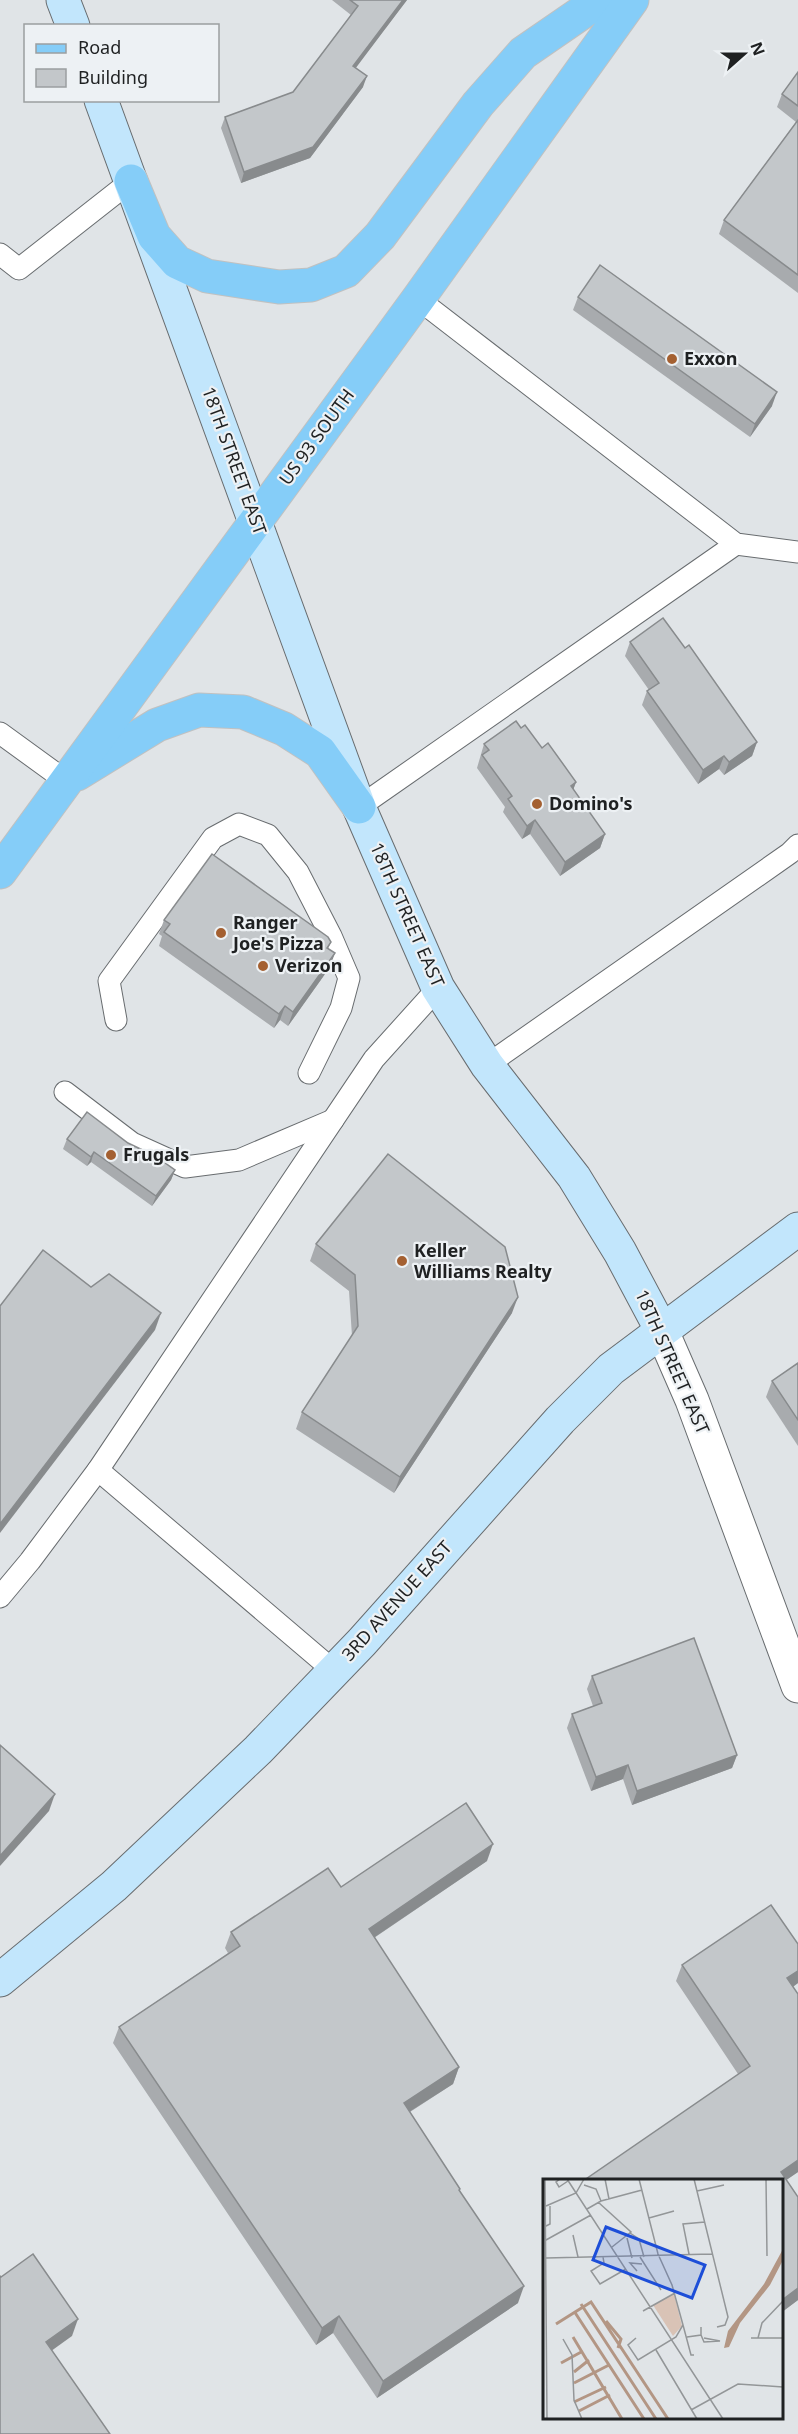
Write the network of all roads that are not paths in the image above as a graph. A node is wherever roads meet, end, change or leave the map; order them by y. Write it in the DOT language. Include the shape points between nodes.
graph roads {
  1 [pos="63,0"];
  2 [pos="600,0"];
  3 [pos="632,0"];
  4 [pos="72,24"];
  5 [pos="102,102"];
  6 [pos="131,181"];
  7 [pos="0,254"];
  8 [pos="418,299"];
  9 [pos="255,520"];
  10 [pos="736,544"];
  11 [pos="798,552"];
  12 [pos="0,733"];
  13 [pos="66,781"];
  14 [pos="359,807"];
  15 [pos="798,845"];
  16 [pos="0,872"];
  17 [pos="438,988"];
  18 [pos="116,1020"];
  19 [pos="487,1065"];
  20 [pos="309,1073"];
  21 [pos="65,1092"];
  22 [pos="333,1120"];
  23 [pos="798,1229"];
  24 [pos="661,1329"];
  25 [pos="98,1470"];
  26 [pos="0,1597"];
  27 [pos="334,1671"];
  28 [pos="798,1686"];
  29 [pos="0,1980"];
  1 -- 4 [label="street"];
  2 -- 6 [label="main road" via="523,53 478,104 380,236 346,271 311,285 279,287 207,276 177,262 154,236"];
  3 -- 8 [label="main road, US 93 SOUTH"];
  5 -- 6 [label="street, 18TH STREET EAST"];
  6 -- 7 [label="lane" via="19,269"];
  6 -- 9 [label="street, 18TH STREET EAST"];
  8 -- 9 [label="main road, US 93 SOUTH"];
  8 -- 10 [label="lane"];
  9 -- 13 [label="main road, US 93 SOUTH"];
  9 -- 14 [label="street, 18TH STREET EAST"];
  10 -- 11 [label="lane"];
  10 -- 14 [label="lane"];
  12 -- 13 [label="lane"];
  13 -- 14 [label="main road" via="158,725 199,710 243,712 284,729 320,752"];
  13 -- 16 [label="main road, US 93 SOUTH"];
  14 -- 17 [label="street, 18TH STREET EAST"];
  15 -- 19 [label="lane"];
  17 -- 19 [label="street, 18TH STREET EAST"];
  17 -- 22 [label="lane" via="374,1059"];
  18 -- 20 [label="lane" via="109,981 213,838 239,824 268,835 298,872 349,978 341,1008"];
  19 -- 24 [label="street, 18TH STREET EAST" via="574,1177"];
  21 -- 22 [label="lane" via="132,1143 185,1167 239,1160"];
  22 -- 25 [label="lane"];
  23 -- 24 [label="street, 3RD AVENUE EAST"];
  24 -- 27 [label="street, 3RD AVENUE EAST" via="610,1368 560,1420"];
  24 -- 28 [label="street, 18TH STREET EAST" via="692,1400"];
  25 -- 26 [label="lane"];
  25 -- 27 [label="lane"];
  27 -- 29 [label="street, 3RD AVENUE EAST" via="258,1750 114,1886"];
}
